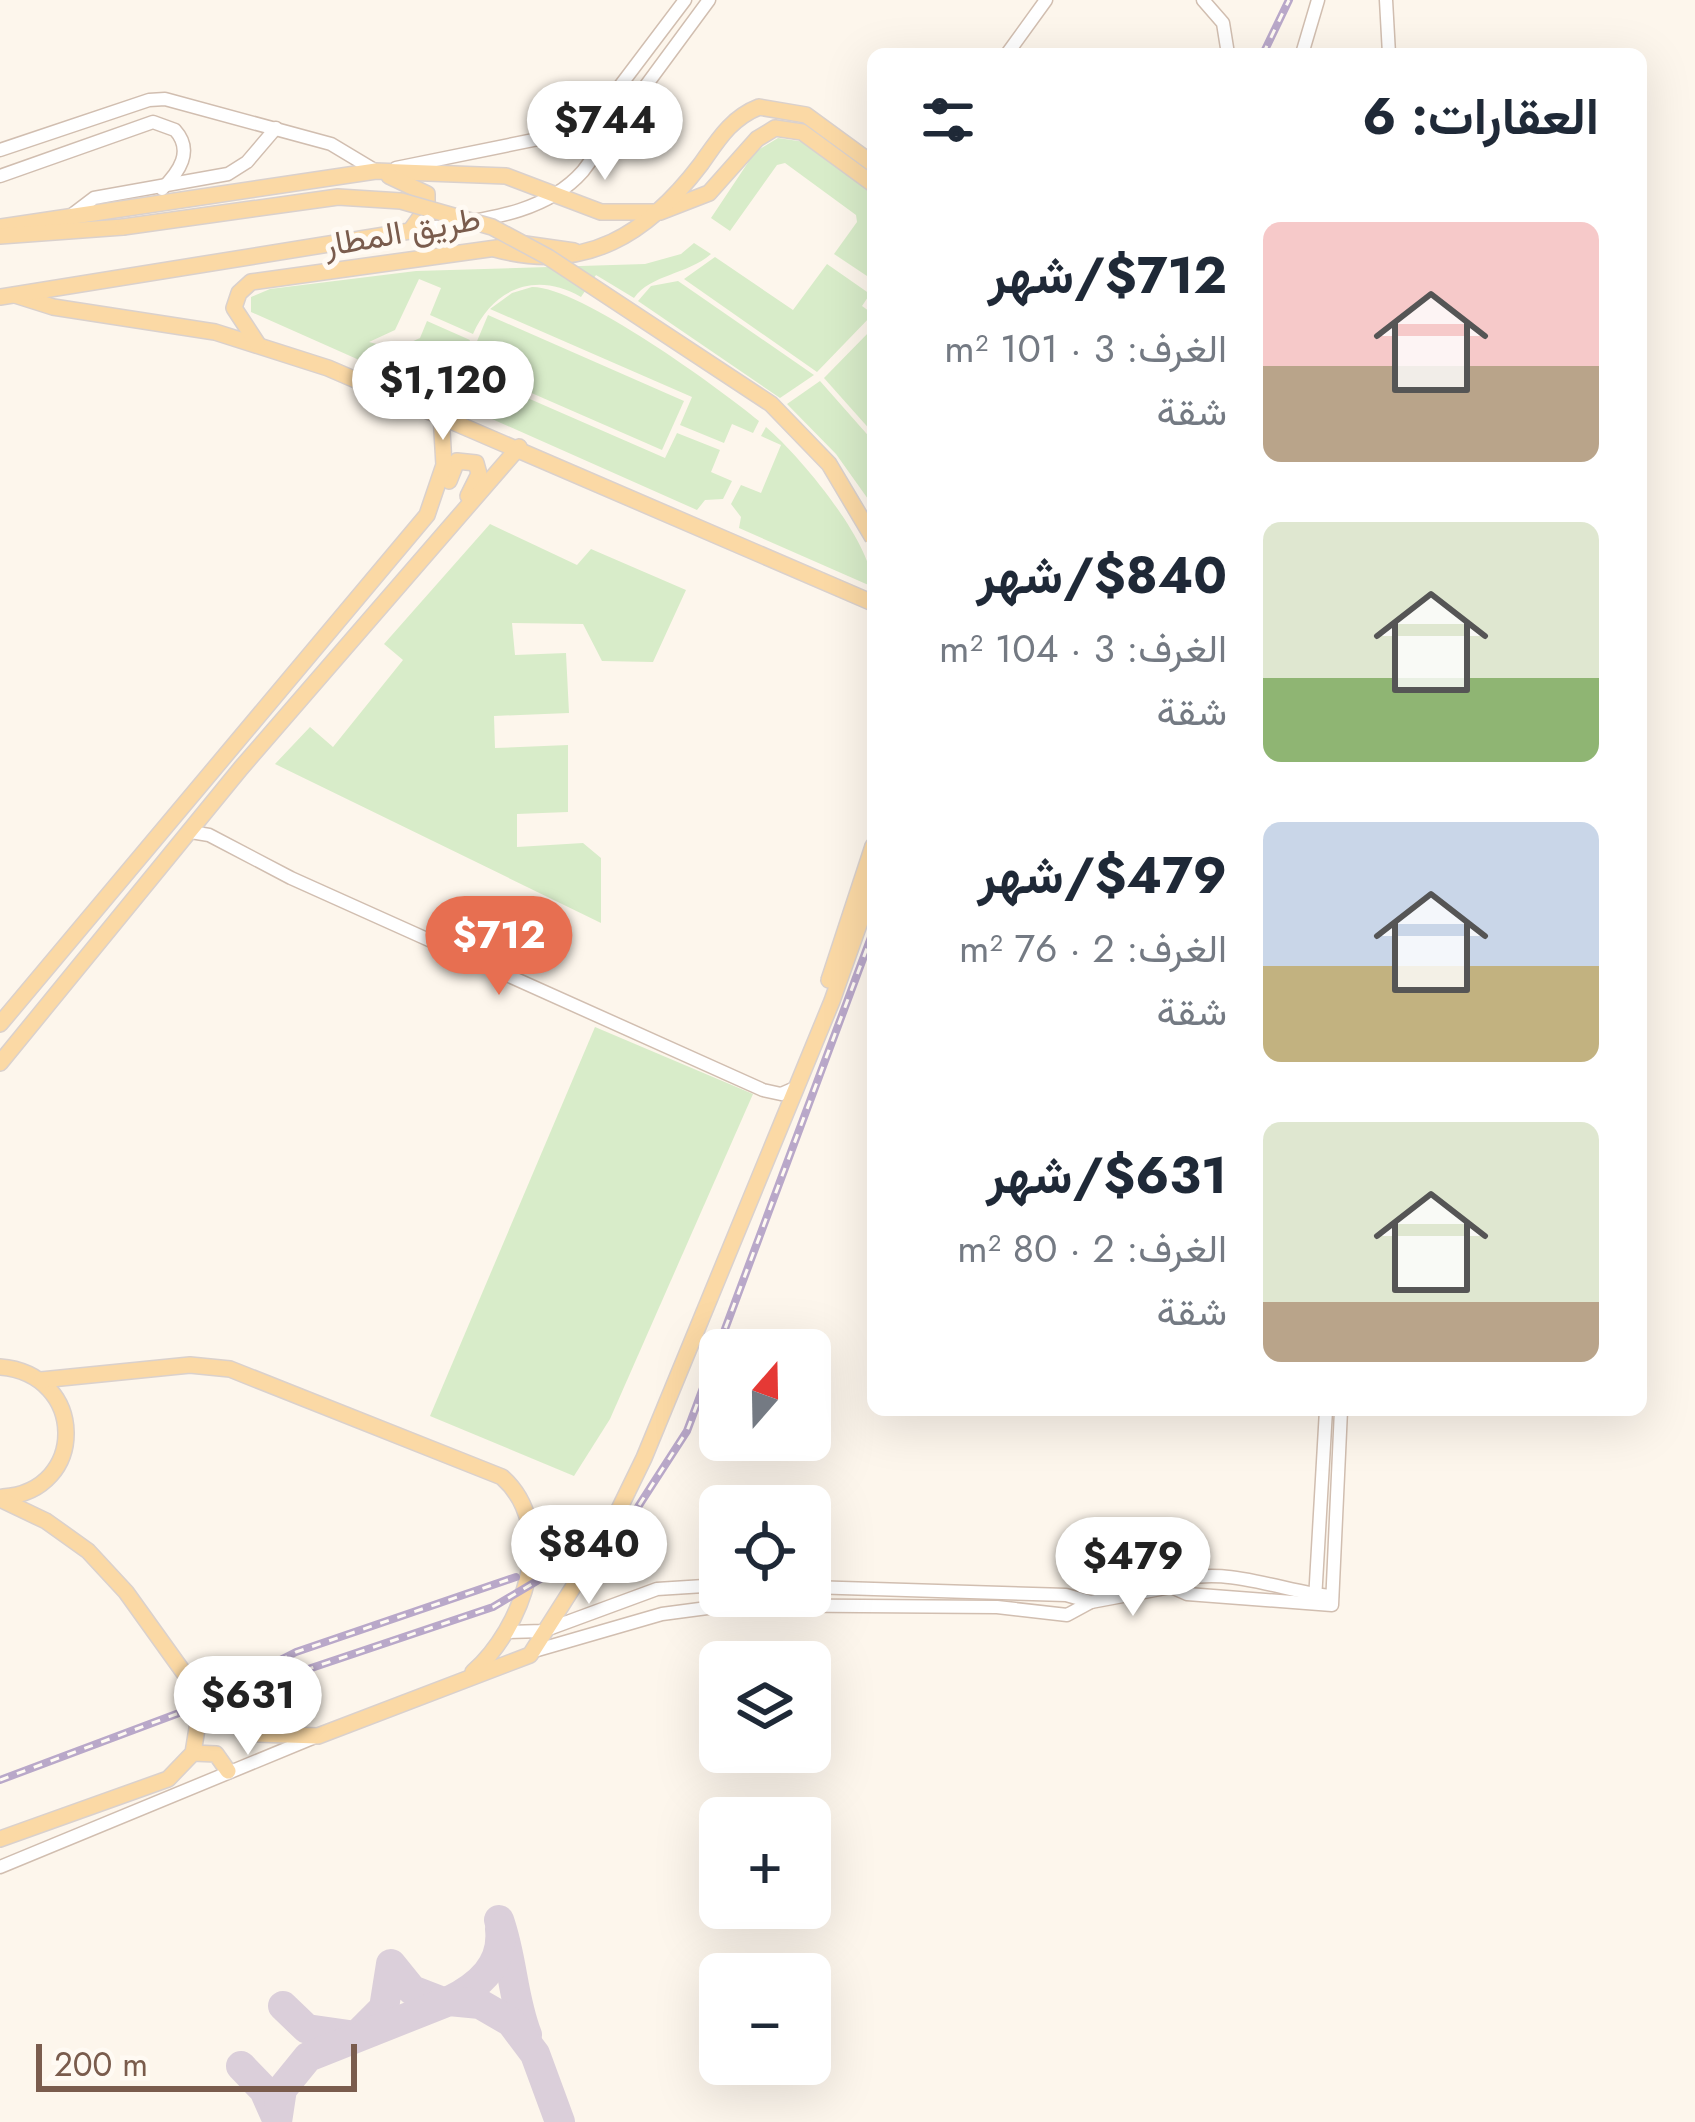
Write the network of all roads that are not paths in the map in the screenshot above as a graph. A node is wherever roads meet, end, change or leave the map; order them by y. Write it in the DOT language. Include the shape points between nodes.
graph roads {
  1 [pos="685,0"];
  2 [pos="709,0"];
  3 [pos="1046,0"];
  4 [pos="1203,0"];
  5 [pos="1318,0"];
  6 [pos="1386,0"];
  7 [pos="674,14"];
  8 [pos="690,26"];
  9 [pos="1011,48"];
  10 [pos="1227,48"];
  11 [pos="1304,48"];
  12 [pos="1389,48"];
  13 [pos="638,64"];
  14 [pos="656,76"];
  15 [pos="276,128"];
  16 [pos="0,150"];
  17 [pos="867,160"];
  18 [pos="376,172"];
  19 [pos="0,176"];
  20 [pos="867,180"];
  21 [pos="162,189"];
  22 [pos="560,194"];
  23 [pos="660,212"];
  24 [pos="69,217"];
  25 [pos="410,231"];
  26 [pos="0,232"];
  27 [pos="8,296"];
  28 [pos="257,344"];
  29 [pos="441,414"];
  30 [pos="519,447"];
  31 [pos="459,514"];
  32 [pos="427,515"];
  33 [pos="867,528"];
  34 [pos="867,600"];
  35 [pos="191,832"];
  36 [pos="150,845"];
  37 [pos="167,864"];
  38 [pos="867,864"];
  39 [pos="124,876"];
  40 [pos="144,893"];
  41 [pos="867,902"];
  42 [pos="832,1001"];
  43 [pos="0,1024"];
  44 [pos="0,1063"];
  45 [pos="796,1087"];
  46 [pos="5,1365"];
  47 [pos="41,1380"];
  48 [pos="1326,1416"];
  49 [pos="1341,1416"];
  50 [pos="0,1498"];
  51 [pos="1317,1571"];
  52 [pos="1172,1587"];
  53 [pos="1289,1587"];
  54 [pos="699,1588"];
  55 [pos="831,1588"];
  56 [pos="1315,1600"];
  57 [pos="1091,1602"];
  58 [pos="543,1631"];
  59 [pos="507,1632"];
  60 [pos="534,1652"];
  61 [pos="466,1678"];
  62 [pos="202,1698"];
  63 [pos="318,1736"];
  64 [pos="193,1753"];
  65 [pos="228,1771"];
  66 [pos="0,1839"];
  67 [pos="0,1867"];
  1 -- 7 [label="street, طريق المطار"];
  2 -- 8 [label="street, طريق المطار"];
  3 -- 9 [label="street"];
  4 -- 10 [label="street" via="1223,23"];
  5 -- 11 [label="street"];
  6 -- 12 [label="street"];
  7 -- 8 [label="street"];
  7 -- 13 [label="street, طريق المطار"];
  8 -- 14 [label="street, طريق المطار"];
  13 -- 14 [label="street"];
  13 -- 18 [label="street, طريق المطار" via="604,104 562,134"];
  14 -- 22 [label="street, طريق المطار"];
  15 -- 16 [label="street" via="149,100"];
  15 -- 18 [label="street" via="331,144"];
  15 -- 21 [label="street" via="239,169"];
  17 -- 23 [label="main road" via="806,115 759,107 725,130"];
  18 -- 22 [label="main road" via="506,176"];
  18 -- 24 [label="main road, طريق المطار"];
  18 -- 25 [label="main road" via="427,194"];
  19 -- 21 [label="street" via="154,122 176,130 185,150"];
  20 -- 23 [label="main road" via="802,132 775,128 709,193"];
  21 -- 24 [label="street" via="88,199"];
  22 -- 23 [label="main road" via="602,212"];
  22 -- 25 [label="street, طريق المطار"];
  23 -- 28 [label="main road" via="635,233 582,254 495,249 251,282 234,308"];
  24 -- 26 [label="main road, طريق المطار"];
  25 -- 27 [label="main road, طريق المطار"];
  26 -- 33 [label="main road, bridge" via="122,227 338,196 416,204 492,227 771,404 829,464"];
  27 -- 28 [label="main road"];
  28 -- 29 [label="main road"];
  29 -- 30 [label="main road"];
  29 -- 32 [label="main road" via="444,465"];
  30 -- 31 [label="main road"];
  30 -- 34 [label="main road"];
  31 -- 32 [label="main road" via="478,474 466,459 453,465 445,496"];
  31 -- 35 [label="main road"];
  32 -- 36 [label="main road"];
  35 -- 37 [label="main road"];
  35 -- 45 [label="street" via="763,1090"];
  36 -- 37 [label="main road"];
  36 -- 39 [label="main road"];
  37 -- 40 [label="main road"];
  38 -- 42 [label="main road" via="831,974"];
  39 -- 40 [label="main road"];
  39 -- 43 [label="main road"];
  40 -- 44 [label="main road"];
  41 -- 42 [label="main road"];
  42 -- 45 [label="main road"];
  45 -- 58 [label="main road" via="628,1492"];
  46 -- 47 [label="main road"];
  47 -- 50 [label="main road" via="65,1417 60,1462 41,1484"];
  47 -- 59 [label="main road" via="214,1366 489,1470 520,1497 530,1526 523,1592"];
  48 -- 51 [label="street"];
  49 -- 56 [label="street" via="1332,1596"];
  50 -- 62 [label="main road" via="97,1560"];
  51 -- 53 [label="street"];
  51 -- 56 [label="street"];
  52 -- 53 [label="street" via="1227,1580"];
  52 -- 56 [label="street"];
  52 -- 57 [label="street"];
  53 -- 56 [label="street"];
  54 -- 58 [label="street" via="631,1596"];
  55 -- 57 [label="street"];
  57 -- 60 [label="street" via="1067,1616 997,1607 730,1605 662,1614"];
  58 -- 59 [label="street"];
  58 -- 60 [label="main road"];
  59 -- 61 [label="main road"];
  60 -- 61 [label="main road"];
  61 -- 63 [label="main road"];
  62 -- 63 [label="main road" via="247,1731"];
  62 -- 64 [label="main road"];
  63 -- 65 [label="street"];
  64 -- 65 [label="main road" via="216,1754"];
  64 -- 66 [label="main road" via="168,1779"];
  65 -- 67 [label="street"];
}
